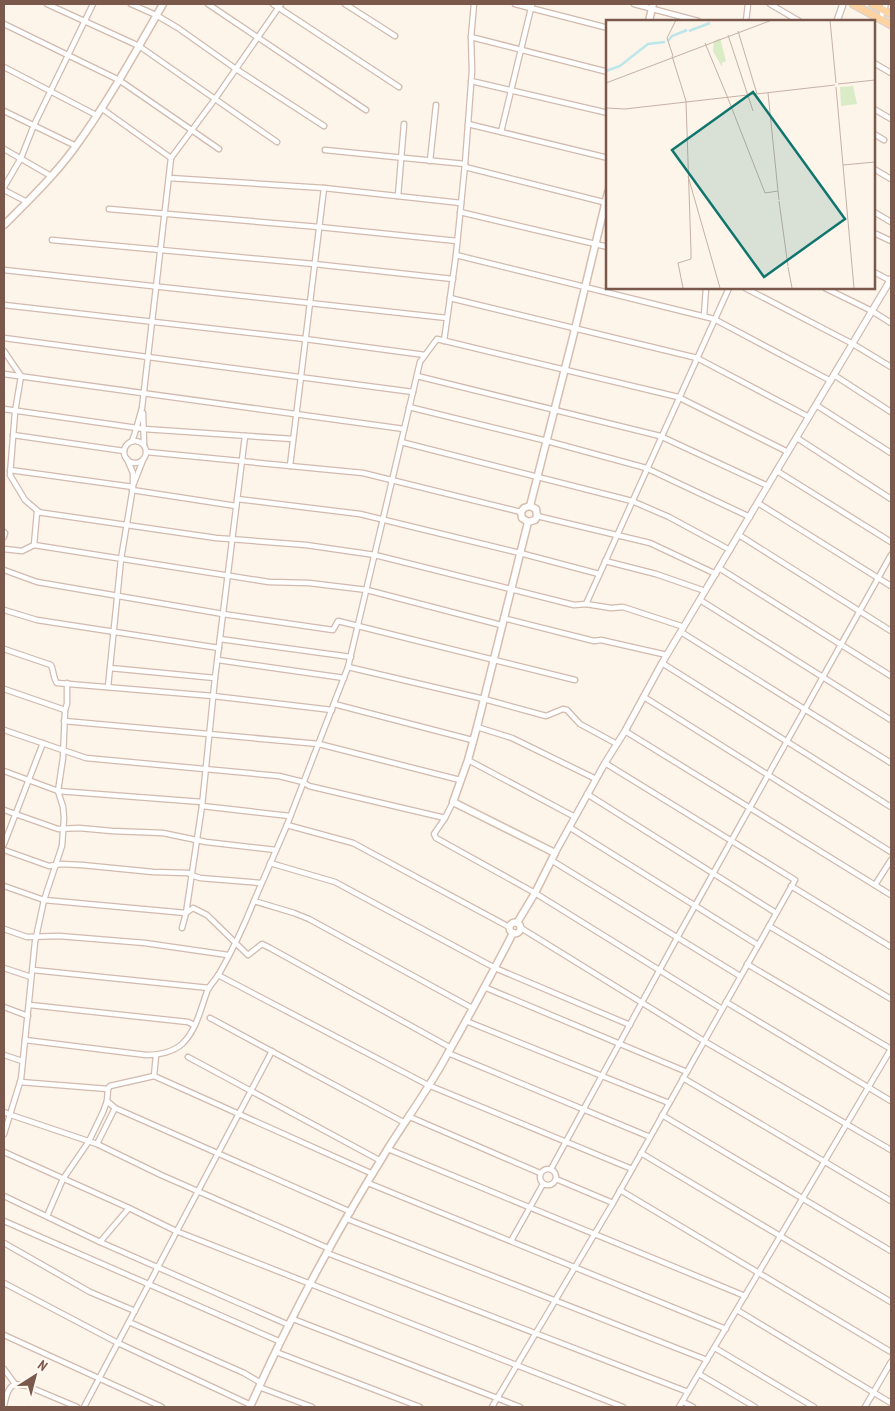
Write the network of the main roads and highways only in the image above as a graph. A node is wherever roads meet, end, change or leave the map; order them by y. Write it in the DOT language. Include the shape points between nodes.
graph roads {
  1 [pos="163,4"];
  2 [pos="853,4"];
  3 [pos="872,4"];
  4 [pos="652,6"];
  5 [pos="884,7"];
  6 [pos="891,14"];
  7 [pos="648,20"];
  8 [pos="891,25"];
  9 [pos="606,202"];
  10 [pos="5,225"];
  11 [pos="530,506"];
  12 [pos="528,522"];
  13 [pos="519,925"];
  14 [pos="511,930"];
  15 [pos="250,1406"];
  1 -- 10 [label="main road" via="76,146"];
  2 -- 8 [label="main road"];
  3 -- 5 [label="main road"];
  4 -- 7 [label="main road"];
  5 -- 6 [label="main road"];
  9 -- 11 [label="main road"];
  11 -- 12 [label="main road" via="521,512 522,518"];
  11 -- 12 [label="main road" via="536,510 537,516"];
  12 -- 13 [label="main road" via="477,727 453,802 555,853"];
  13 -- 14 [label="main road" via="511,924"];
  13 -- 14 [label="main road" via="517,933"];
  14 -- 15 [label="main road" via="466,1022 328,1251"];
}
